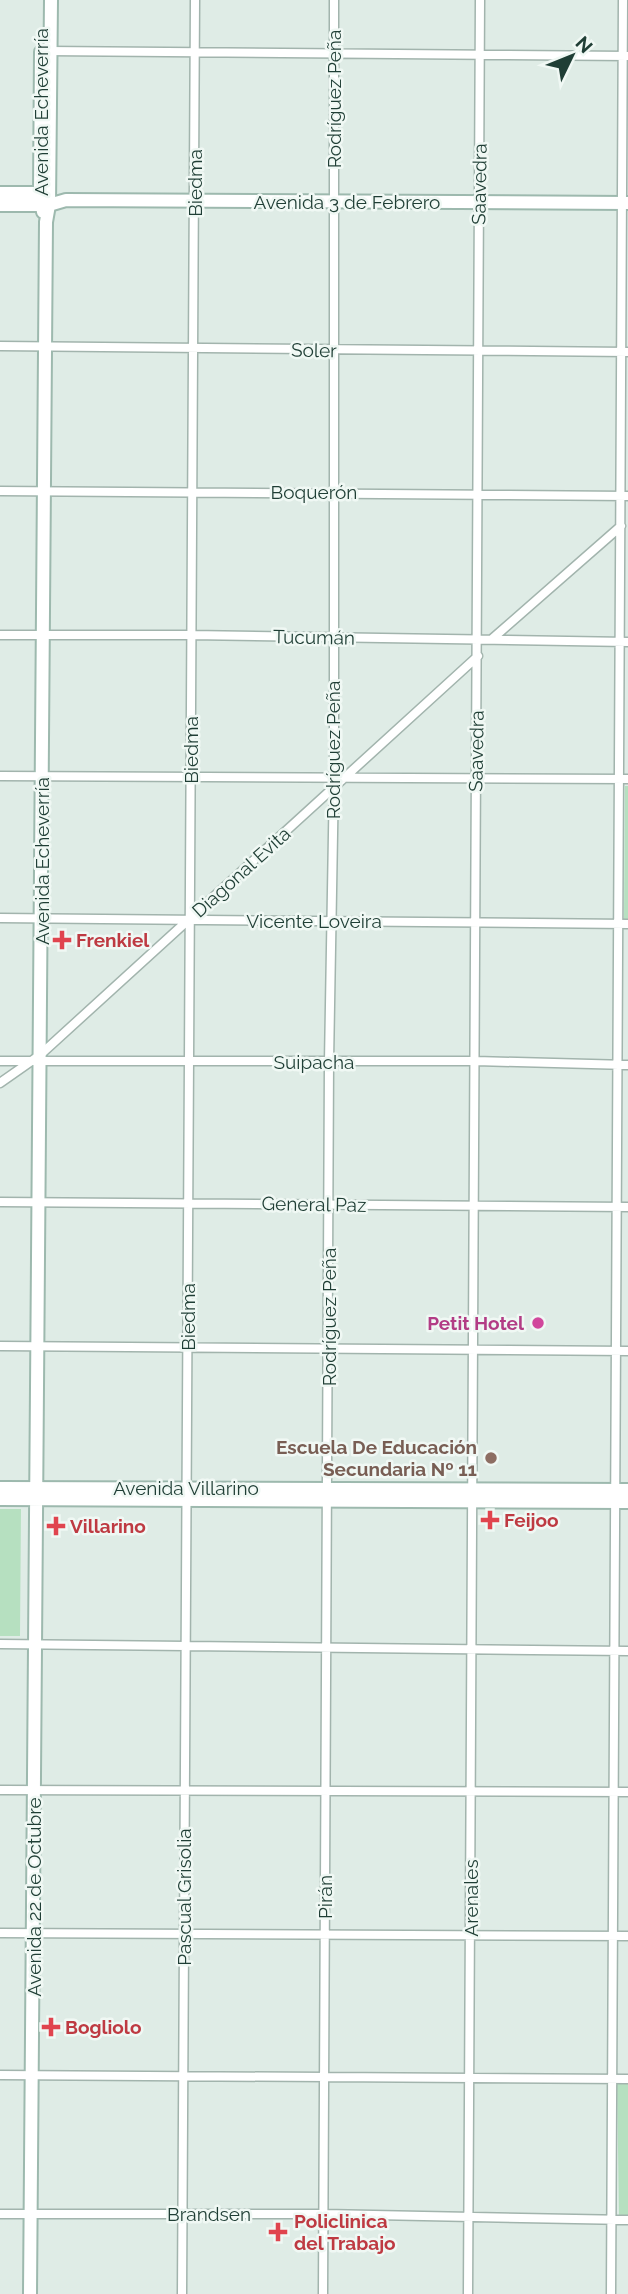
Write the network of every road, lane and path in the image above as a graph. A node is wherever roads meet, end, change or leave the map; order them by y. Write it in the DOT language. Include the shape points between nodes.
graph roads {
  1 [pos="42,0"];
  2 [pos="51,0"];
  3 [pos="195,0"];
  4 [pos="334,0"];
  5 [pos="480,0"];
  6 [pos="623,0"];
  7 [pos="46,51"];
  8 [pos="195,52"];
  9 [pos="335,54"];
  10 [pos="481,55"];
  11 [pos="626,56"];
  12 [pos="0,193"];
  13 [pos="45,199"];
  14 [pos="195,201"];
  15 [pos="334,202"];
  16 [pos="478,203"];
  17 [pos="626,203"];
  18 [pos="0,205"];
  19 [pos="0,346"];
  20 [pos="46,347"];
  21 [pos="193,349"];
  22 [pos="333,350"];
  23 [pos="478,351"];
  24 [pos="625,352"];
  25 [pos="0,492"];
  26 [pos="45,492"];
  27 [pos="193,492"];
  28 [pos="332,492"];
  29 [pos="475,494"];
  30 [pos="624,495"];
  31 [pos="621,526"];
  32 [pos="0,635"];
  33 [pos="191,635"];
  34 [pos="44,636"];
  35 [pos="332,637"];
  36 [pos="492,639"];
  37 [pos="478,640"];
  38 [pos="624,642"];
  39 [pos="478,656"];
  40 [pos="0,776"];
  41 [pos="43,776"];
  42 [pos="345,776"];
  43 [pos="191,777"];
  44 [pos="334,777"];
  45 [pos="475,779"];
  46 [pos="617,779"];
  47 [pos="628,779"];
  48 [pos="334,787"];
  49 [pos="0,918"];
  50 [pos="41,918"];
  51 [pos="189,920"];
  52 [pos="331,921"];
  53 [pos="475,923"];
  54 [pos="617,924"];
  55 [pos="628,924"];
  56 [pos="37,1059"];
  57 [pos="0,1061"];
  58 [pos="190,1061"];
  59 [pos="476,1061"];
  60 [pos="329,1062"];
  61 [pos="618,1065"];
  62 [pos="628,1065"];
  63 [pos="0,1083"];
  64 [pos="0,1202"];
  65 [pos="39,1202"];
  66 [pos="188,1203"];
  67 [pos="329,1204"];
  68 [pos="475,1206"];
  69 [pos="617,1207"];
  70 [pos="628,1207"];
  71 [pos="0,1346"];
  72 [pos="38,1346"];
  73 [pos="187,1347"];
  74 [pos="329,1347"];
  75 [pos="474,1349"];
  76 [pos="617,1351"];
  77 [pos="628,1351"];
  78 [pos="0,1488"];
  79 [pos="37,1494"];
  80 [pos="187,1494"];
  81 [pos="329,1494"];
  82 [pos="472,1495"];
  83 [pos="622,1496"];
  84 [pos="0,1499"];
  85 [pos="0,1644"];
  86 [pos="37,1645"];
  87 [pos="187,1647"];
  88 [pos="326,1649"];
  89 [pos="472,1650"];
  90 [pos="615,1651"];
  91 [pos="628,1651"];
  92 [pos="0,1790"];
  93 [pos="34,1790"];
  94 [pos="185,1791"];
  95 [pos="326,1791"];
  96 [pos="614,1791"];
  97 [pos="471,1792"];
  98 [pos="628,1792"];
  99 [pos="0,1933"];
  100 [pos="35,1933"];
  101 [pos="184,1934"];
  102 [pos="325,1934"];
  103 [pos="470,1936"];
  104 [pos="613,1936"];
  105 [pos="628,1936"];
  106 [pos="0,2075"];
  107 [pos="34,2075"];
  108 [pos="183,2076"];
  109 [pos="324,2077"];
  110 [pos="470,2078"];
  111 [pos="612,2078"];
  112 [pos="628,2079"];
  113 [pos="0,2214"];
  114 [pos="183,2214"];
  115 [pos="324,2214"];
  116 [pos="31,2215"];
  117 [pos="469,2217"];
  118 [pos="612,2220"];
  119 [pos="628,2220"];
  120 [pos="30,2294"];
  121 [pos="182,2294"];
  122 [pos="323,2294"];
  123 [pos="468,2294"];
  124 [pos="611,2294"];
  1 -- 7 [label="main road, Avenida Echeverría"];
  2 -- 7 [label="main road, Avenida Echeverría"];
  3 -- 8 [label="street, Biedma"];
  4 -- 9 [label="street, Rodríguez Peña"];
  5 -- 10 [label="street, Saavedra"];
  6 -- 11 [label="street"];
  7 -- 8 [label="street"];
  7 -- 13 [label="main road, Avenida Echeverría"];
  8 -- 9 [label="street"];
  8 -- 14 [label="street, Biedma"];
  9 -- 10 [label="street"];
  9 -- 15 [label="street, Rodríguez Peña"];
  10 -- 11 [label="street"];
  10 -- 16 [label="street, Saavedra"];
  11 -- 17 [label="street"];
  12 -- 13 [label="main road, Avenida 3 de Febrero"];
  13 -- 14 [label="main road, Avenida 3 de Febrero"];
  13 -- 18 [label="main road, Avenida 3 de Febrero"];
  13 -- 20 [label="main road, Avenida Echeverría"];
  14 -- 15 [label="main road, Avenida 3 de Febrero"];
  14 -- 21 [label="street, Biedma"];
  15 -- 16 [label="main road, Avenida 3 de Febrero"];
  15 -- 22 [label="street, Rodríguez Peña"];
  16 -- 17 [label="main road, Avenida 3 de Febrero"];
  16 -- 23 [label="street, Saavedra"];
  17 -- 24 [label="street"];
  19 -- 20 [label="street, Soler"];
  20 -- 21 [label="street, Soler"];
  20 -- 26 [label="main road, Avenida Echeverría"];
  21 -- 22 [label="street, Soler"];
  21 -- 27 [label="street, Biedma"];
  22 -- 23 [label="street, Soler"];
  22 -- 28 [label="street, Rodríguez Peña"];
  23 -- 24 [label="street, Soler"];
  23 -- 29 [label="street, Saavedra"];
  24 -- 30 [label="street"];
  25 -- 26 [label="street, Boquerón"];
  26 -- 27 [label="street, Boquerón"];
  26 -- 34 [label="main road, Avenida Echeverría"];
  27 -- 28 [label="street, Boquerón"];
  27 -- 33 [label="street, Biedma"];
  28 -- 29 [label="street, Boquerón"];
  28 -- 35 [label="street, Rodríguez Peña"];
  29 -- 30 [label="street, Boquerón"];
  29 -- 37 [label="street, Saavedra"];
  30 -- 31 [label="street"];
  31 -- 36 [label="street"];
  31 -- 38 [label="street"];
  32 -- 34 [label="street, Tucumán"];
  33 -- 34 [label="street, Tucumán"];
  33 -- 35 [label="street, Tucumán"];
  33 -- 43 [label="street, Biedma"];
  34 -- 41 [label="main road, Avenida Echeverría"];
  35 -- 37 [label="street, Tucumán"];
  35 -- 44 [label="street, Rodríguez Peña"];
  36 -- 37 [label="street, Tucumán"];
  36 -- 38 [label="street, Tucumán"];
  37 -- 39 [label="street, Saavedra"];
  38 -- 46 [label="street"];
  39 -- 42 [label="street, Diagonal Evita"];
  39 -- 45 [label="street, Saavedra"];
  40 -- 41 [label="street"];
  41 -- 43 [label="street"];
  41 -- 50 [label="main road, Avenida Echeverría"];
  42 -- 44 [label="street"];
  42 -- 45 [label="street"];
  42 -- 48 [label="street, Diagonal Evita"];
  43 -- 44 [label="street"];
  43 -- 51 [label="street, Biedma"];
  44 -- 48 [label="street, Rodríguez Peña"];
  45 -- 46 [label="street"];
  45 -- 53 [label="street, Saavedra"];
  46 -- 47 [label="street"];
  46 -- 54 [label="street"];
  48 -- 51 [label="street, Diagonal Evita"];
  48 -- 52 [label="street, Rodríguez Peña"];
  49 -- 50 [label="street, Vicente Loveira"];
  50 -- 51 [label="street, Vicente Loveira"];
  50 -- 56 [label="main road, Avenida Echeverría"];
  51 -- 52 [label="street, Vicente Loveira"];
  51 -- 56 [label="street, Diagonal Evita"];
  51 -- 58 [label="street, Biedma"];
  52 -- 53 [label="street, Vicente Loveira"];
  52 -- 60 [label="street, Rodríguez Peña"];
  53 -- 54 [label="street, Vicente Loveira"];
  53 -- 59 [label="street, Saavedra"];
  54 -- 55 [label="street, Vicente Loveira"];
  54 -- 61 [label="street"];
  56 -- 57 [label="street, Suipacha"];
  56 -- 58 [label="street, Suipacha"];
  56 -- 63 [label="street, Diagonal Evita"];
  56 -- 65 [label="main road, Avenida Echeverría"];
  58 -- 60 [label="street, Suipacha"];
  58 -- 66 [label="street, Biedma"];
  59 -- 60 [label="street, Suipacha"];
  59 -- 61 [label="street, Suipacha"];
  59 -- 68 [label="street, Saavedra"];
  60 -- 67 [label="street, Rodríguez Peña"];
  61 -- 62 [label="street, Suipacha"];
  61 -- 69 [label="street"];
  64 -- 65 [label="street, General Paz"];
  65 -- 66 [label="street, General Paz"];
  65 -- 72 [label="main road, Avenida Echeverría"];
  66 -- 67 [label="street, General Paz"];
  66 -- 73 [label="street, Biedma"];
  67 -- 68 [label="street, General Paz"];
  67 -- 74 [label="street, Rodríguez Peña"];
  68 -- 69 [label="street, General Paz"];
  68 -- 75 [label="street, Saavedra"];
  69 -- 70 [label="street, General Paz"];
  69 -- 76 [label="street"];
  71 -- 72 [label="street"];
  72 -- 73 [label="street"];
  72 -- 79 [label="main road, Avenida Echeverría"];
  73 -- 74 [label="street"];
  73 -- 80 [label="street, Biedma"];
  74 -- 75 [label="street"];
  74 -- 81 [label="street, Rodríguez Peña"];
  75 -- 76 [label="street"];
  75 -- 82 [label="street, Saavedra"];
  76 -- 77 [label="street"];
  76 -- 83 [label="street"];
  78 -- 79 [label="main road"];
  79 -- 80 [label="main road, Avenida Villarino"];
  79 -- 84 [label="main road"];
  79 -- 86 [label="main road, Avenida 22 de Octubre"];
  80 -- 81 [label="main road, Avenida Villarino"];
  80 -- 87 [label="street, Pascual Grisolia"];
  81 -- 82 [label="main road, Avenida Villarino"];
  81 -- 88 [label="street, Pirán"];
  82 -- 83 [label="main road, Avenida Villarino"];
  82 -- 89 [label="street, Arenales"];
  83 -- 90 [label="street"];
  85 -- 86 [label="street"];
  86 -- 87 [label="street"];
  86 -- 93 [label="main road, Avenida 22 de Octubre"];
  87 -- 88 [label="street"];
  87 -- 94 [label="street, Pascual Grisolia"];
  88 -- 89 [label="street"];
  88 -- 95 [label="street, Pirán"];
  89 -- 90 [label="street"];
  89 -- 97 [label="street, Arenales"];
  90 -- 91 [label="street"];
  90 -- 96 [label="street"];
  92 -- 93 [label="street"];
  93 -- 94 [label="street"];
  93 -- 100 [label="main road, Avenida 22 de Octubre"];
  94 -- 95 [label="street"];
  94 -- 101 [label="street, Pascual Grisolia"];
  95 -- 97 [label="street"];
  95 -- 102 [label="street, Pirán"];
  96 -- 97 [label="street"];
  96 -- 98 [label="street"];
  96 -- 104 [label="street"];
  97 -- 103 [label="street, Arenales"];
  99 -- 100 [label="street"];
  100 -- 101 [label="street"];
  100 -- 107 [label="main road, Avenida 22 de Octubre"];
  101 -- 102 [label="street"];
  101 -- 108 [label="street, Pascual Grisolia"];
  102 -- 103 [label="street"];
  102 -- 109 [label="street, Pirán"];
  103 -- 104 [label="street"];
  103 -- 110 [label="street, Arenales"];
  104 -- 105 [label="street"];
  104 -- 111 [label="street"];
  106 -- 107 [label="street"];
  107 -- 108 [label="street"];
  107 -- 116 [label="main road, Avenida 22 de Octubre"];
  108 -- 109 [label="street"];
  108 -- 114 [label="street, Pascual Grisolia"];
  109 -- 110 [label="street"];
  109 -- 115 [label="street, Pirán"];
  110 -- 111 [label="street"];
  110 -- 117 [label="street, Arenales"];
  111 -- 112 [label="street"];
  111 -- 118 [label="street"];
  113 -- 116 [label="street, Brandsen"];
  114 -- 115 [label="street, Brandsen"];
  114 -- 116 [label="street, Brandsen"];
  114 -- 121 [label="street, Pascual Grisolia"];
  115 -- 117 [label="street, Brandsen"];
  115 -- 122 [label="street, Pirán"];
  116 -- 120 [label="main road, Avenida 22 de Octubre"];
  117 -- 118 [label="street, Brandsen"];
  117 -- 123 [label="street, Arenales"];
  118 -- 119 [label="street, Brandsen"];
  118 -- 124 [label="street"];
}
